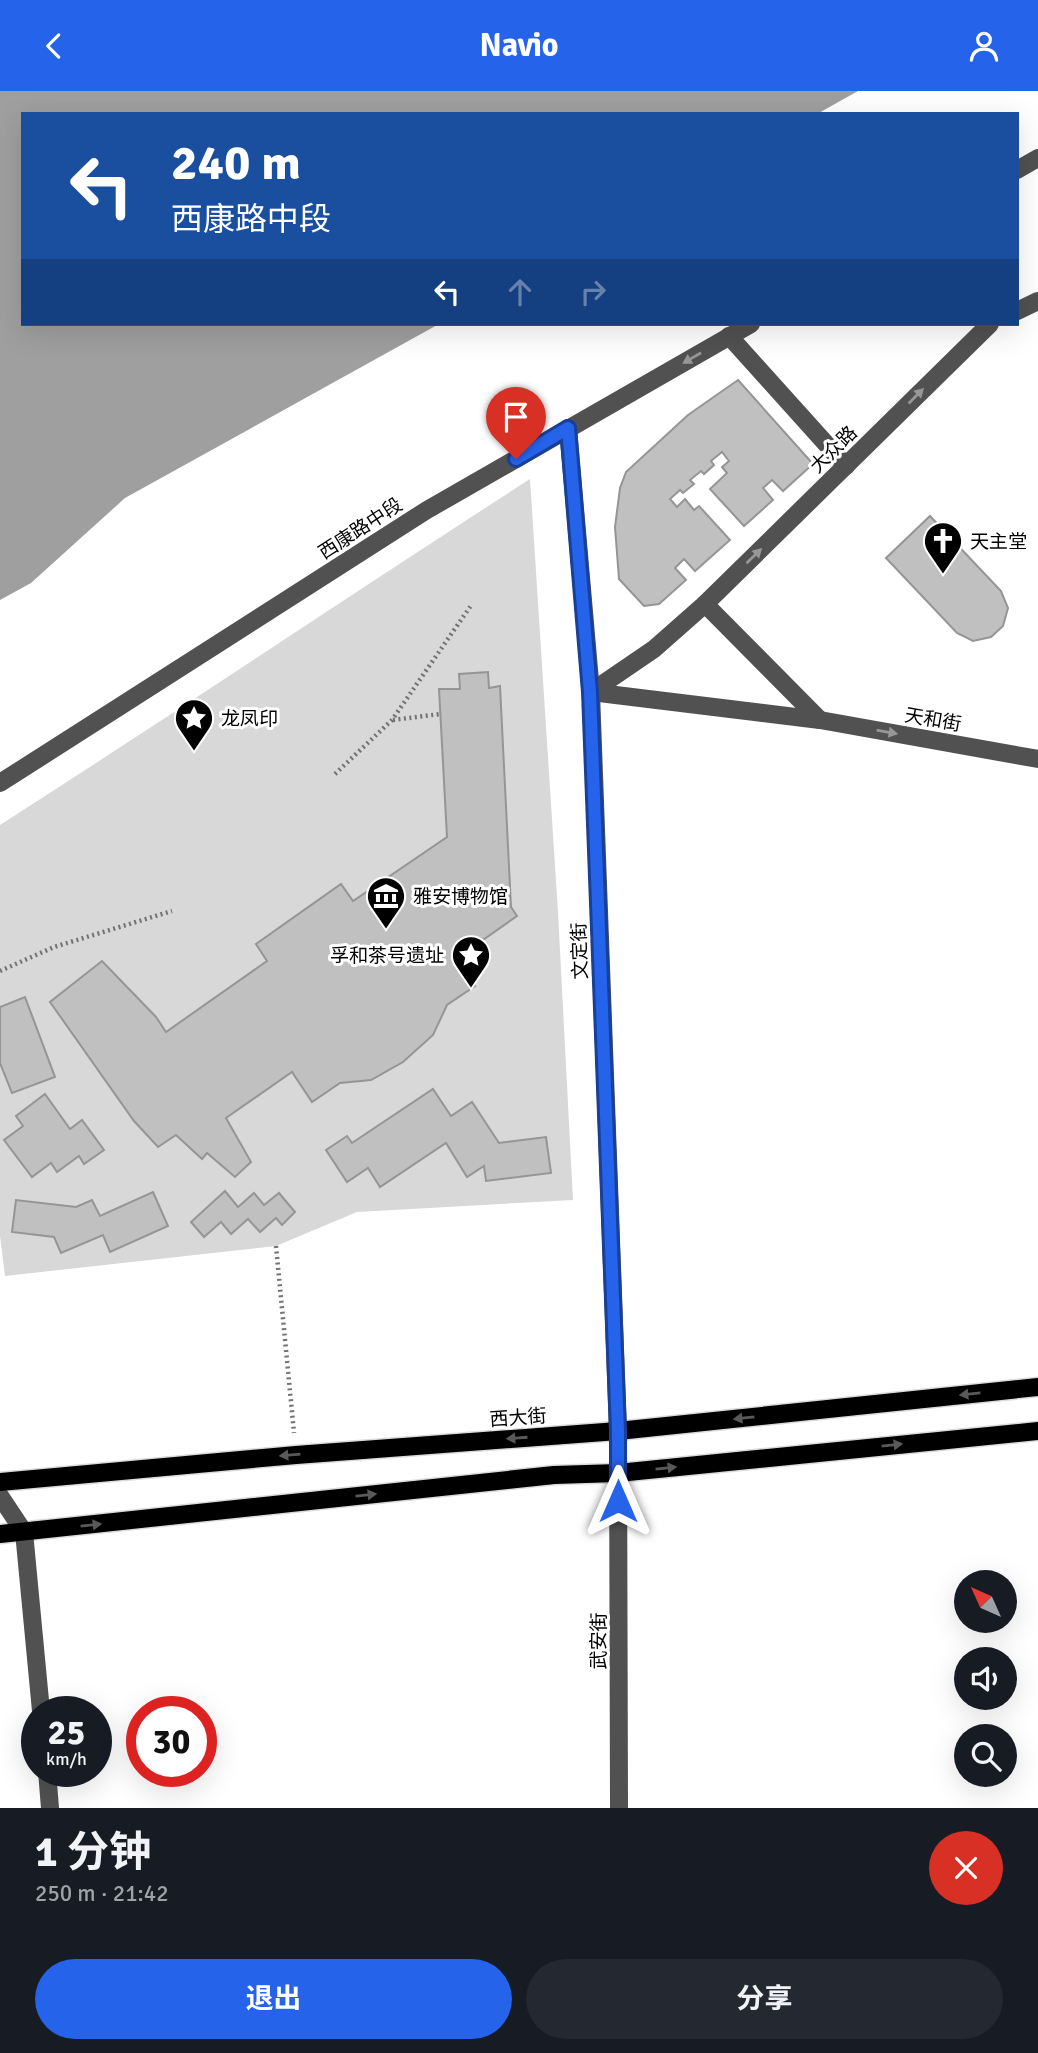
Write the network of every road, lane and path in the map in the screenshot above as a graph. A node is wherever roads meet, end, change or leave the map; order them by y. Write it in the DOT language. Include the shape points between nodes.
graph roads {
  1 [pos="1038,158"];
  2 [pos="1019,169"];
  3 [pos="1038,301"];
  4 [pos="1019,310"];
  5 [pos="747,326"];
  6 [pos="988,326"];
  7 [pos="729,336"];
  8 [pos="568,428"];
  9 [pos="846,466"];
  10 [pos="472,604"];
  11 [pos="705,604"];
  12 [pos="590,692"];
  13 [pos="440,714"];
  14 [pos="392,720"];
  15 [pos="820,720"];
  16 [pos="1038,759"];
  17 [pos="335,774"];
  18 [pos="0,783"];
  19 [pos="172,911"];
  20 [pos="0,971"];
  21 [pos="276,1246"];
  22 [pos="1038,1387"];
  23 [pos="618,1431"];
  24 [pos="1038,1431"];
  25 [pos="296,1455"];
  26 [pos="618,1473"];
  27 [pos="0,1482"];
  28 [pos="0,1496"];
  29 [pos="24,1532"];
  30 [pos="0,1534"];
  31 [pos="40,1696"];
  32 [pos="48,1787"];
  33 [pos="50,1808"];
  34 [pos="619,1808"];
  1 -- 2 [label="street"];
  3 -- 4 [label="street"];
  5 -- 7 [label="street, 西康路中段"];
  9 -- 6 [label="street, 大众路, one-way"];
  7 -- 8 [label="street, 西康路中段, one-way"];
  7 -- 9 [label="street"];
  8 -- 12 [label="street, 文定街"];
  8 -- 18 [label="street, 西康路中段" via="427,510"];
  11 -- 9 [label="street, 大众路, one-way"];
  10 -- 14 [label="path"];
  11 -- 12 [label="street, 大众路" via="654,649"];
  11 -- 15 [label="street"];
  12 -- 15 [label="street, 天和街"];
  12 -- 23 [label="street, 文定街"];
  13 -- 14 [label="path"];
  14 -- 17 [label="path"];
  15 -- 16 [label="street, 天和街, one-way"];
  19 -- 20 [label="path" via="54,947"];
  21 -- 25 [label="path"];
  22 -- 23 [label="main road, 西大街, one-way"];
  23 -- 25 [label="main road, 西大街, one-way"];
  23 -- 26 [label="street, 文定街"];
  26 -- 24 [label="main road, one-way"];
  25 -- 27 [label="main road, 西大街, one-way"];
  29 -- 26 [label="main road, one-way" via="554,1475"];
  26 -- 34 [label="street, 武安街"];
  28 -- 29 [label="street"];
  29 -- 30 [label="main road"];
  29 -- 31 [label="street"];
  32 -- 33 [label="street"];
}
